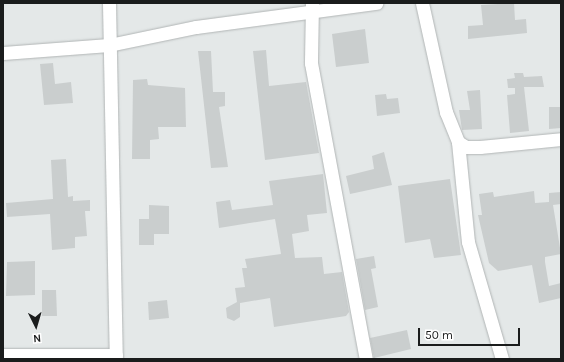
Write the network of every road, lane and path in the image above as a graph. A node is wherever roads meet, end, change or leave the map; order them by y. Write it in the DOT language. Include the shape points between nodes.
graph roads {
  1 [pos="109,3"];
  2 [pos="376,3"];
  3 [pos="422,3"];
  4 [pos="312,8"];
  5 [pos="108,45"];
  6 [pos="3,53"];
  7 [pos="561,139"];
  8 [pos="458,142"];
  9 [pos="3,355"];
  10 [pos="498,356"];
  11 [pos="116,357"];
  12 [pos="366,359"];
  1 -- 5 [label="street"];
  2 -- 4 [label="street"];
  3 -- 8 [label="street" via="446,112"];
  4 -- 5 [label="street" via="196,27"];
  4 -- 12 [label="street" via="311,63"];
  5 -- 6 [label="street"];
  5 -- 11 [label="street"];
  7 -- 8 [label="street" via="480,147 466,147"];
  8 -- 10 [label="street" via="468,242"];
  9 -- 11 [label="street"];
}
